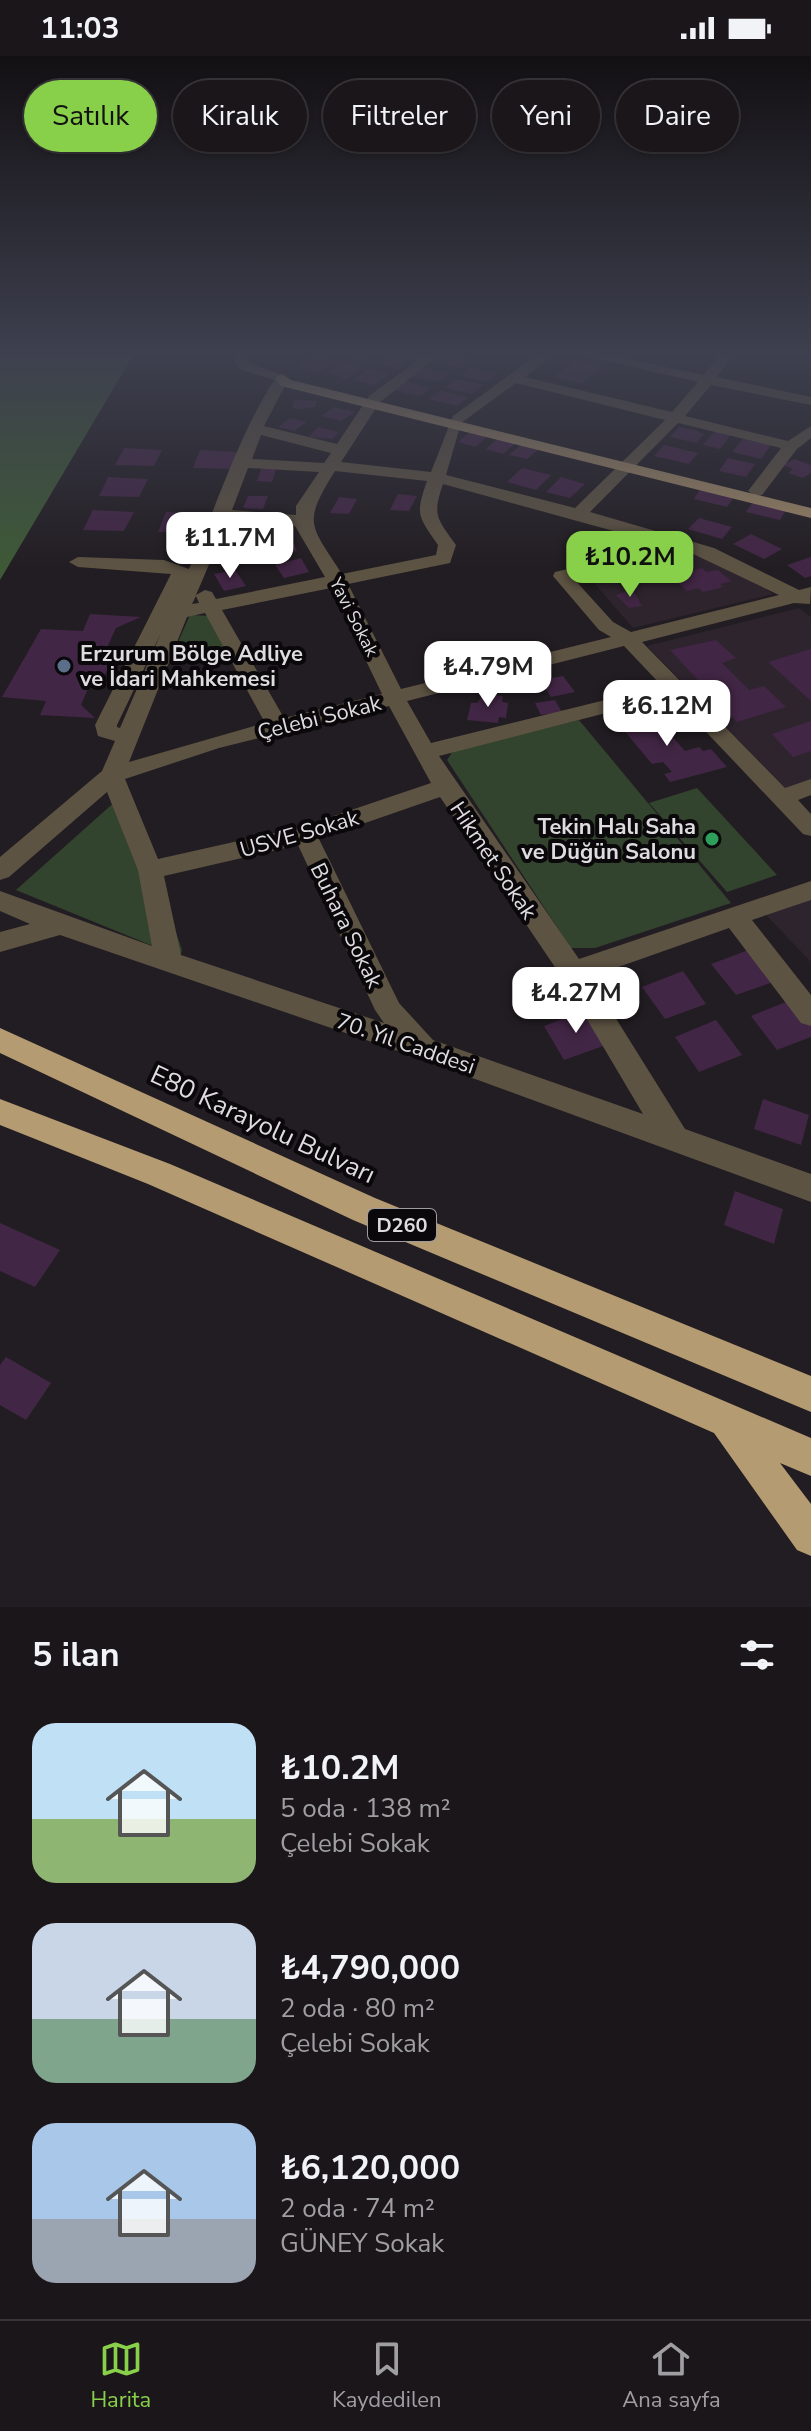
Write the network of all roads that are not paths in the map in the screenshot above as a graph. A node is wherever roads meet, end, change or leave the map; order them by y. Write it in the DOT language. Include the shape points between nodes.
graph roads {
  1 [pos="255,424"];
  2 [pos="357,424"];
  3 [pos="456,424"];
  4 [pos="467,424"];
  5 [pos="668,424"];
  6 [pos="708,424"];
  7 [pos="253,428"];
  8 [pos="811,431"];
  9 [pos="791,446"];
  10 [pos="340,450"];
  11 [pos="244,463"];
  12 [pos="630,465"];
  13 [pos="329,467"];
  14 [pos="436,477"];
  15 [pos="756,491"];
  16 [pos="811,503"];
  17 [pos="811,513"];
  18 [pos="222,514"];
  19 [pos="578,514"];
  20 [pos="302,521"];
  21 [pos="692,546"];
  22 [pos="78,562"];
  23 [pos="337,581"];
  24 [pos="190,582"];
  25 [pos="806,599"];
  26 [pos="211,608"];
  27 [pos="178,613"];
  28 [pos="627,638"];
  29 [pos="676,689"];
  30 [pos="395,698"];
  31 [pos="278,727"];
  32 [pos="128,737"];
  33 [pos="425,752"];
  34 [pos="112,775"];
  35 [pos="445,787"];
  36 [pos="811,787"];
  37 [pos="782,797"];
  38 [pos="811,828"];
  39 [pos="305,835"];
  40 [pos="150,870"];
  41 [pos="0,871"];
  42 [pos="811,890"];
  43 [pos="0,900"];
  44 [pos="733,915"];
  45 [pos="60,925"];
  46 [pos="0,942"];
  47 [pos="169,963"];
  48 [pos="573,972"];
  49 [pos="811,1015"];
  50 [pos="0,1040"];
  51 [pos="425,1049"];
  52 [pos="0,1112"];
  53 [pos="675,1140"];
  54 [pos="811,1188"];
  55 [pos="811,1394"];
  56 [pos="726,1419"];
  57 [pos="811,1457"];
  58 [pos="805,1519"];
  1 -- 7 [label="street"];
  2 -- 10 [label="street"];
  3 -- 14 [label="street"];
  4 -- 12 [label="main road"];
  5 -- 12 [label="street"];
  6 -- 9 [label="street"];
  7 -- 10 [label="street"];
  7 -- 11 [label="street"];
  8 -- 9 [label="street"];
  9 -- 15 [label="street"];
  10 -- 13 [label="street"];
  11 -- 13 [label="street"];
  11 -- 18 [label="street"];
  12 -- 15 [label="main road"];
  12 -- 17 [label="main road"];
  12 -- 19 [label="street"];
  13 -- 14 [label="street"];
  13 -- 20 [label="street" via="305,506"];
  14 -- 19 [label="street"];
  14 -- 23 [label="street" via="427,514 447,545 444,559"];
  15 -- 16 [label="main road"];
  18 -- 20 [label="street"];
  18 -- 24 [label="street"];
  19 -- 21 [label="street"];
  20 -- 23 [label="street, Yavi Sokak"];
  21 -- 25 [label="street"];
  21 -- 28 [label="street" via="562,576 606,626"];
  22 -- 32 [label="street" via="164,565 181,571 106,725 106,731"];
  23 -- 26 [label="street"];
  23 -- 30 [label="street, Yavi Sokak"];
  24 -- 26 [label="street" via="200,587"];
  24 -- 27 [label="street"];
  25 -- 28 [label="street, Çelebi Sokak"];
  26 -- 27 [label="street"];
  26 -- 31 [label="street"];
  27 -- 32 [label="street"];
  28 -- 29 [label="street"];
  28 -- 30 [label="street, Çelebi Sokak"];
  29 -- 33 [label="street"];
  29 -- 37 [label="street"];
  30 -- 31 [label="street, Çelebi Sokak"];
  30 -- 33 [label="street, Hikmet Sokak"];
  31 -- 34 [label="street, Çelebi Sokak"];
  32 -- 34 [label="street"];
  33 -- 35 [label="street, Hikmet Sokak"];
  34 -- 40 [label="street"];
  34 -- 41 [label="street, Çelebi Sokak"];
  35 -- 39 [label="street, USVE Sokak"];
  35 -- 48 [label="street, Hikmet Sokak"];
  36 -- 37 [label="street"];
  37 -- 38 [label="street"];
  39 -- 40 [label="street, USVE Sokak"];
  39 -- 51 [label="street, Buhara Sokak" via="389,1010"];
  40 -- 47 [label="street"];
  42 -- 44 [label="street"];
  43 -- 45 [label="street, 70. Yıl Caddesi"];
  44 -- 48 [label="street"];
  44 -- 49 [label="street"];
  45 -- 46 [label="street"];
  45 -- 47 [label="street, 70. Yıl Caddesi"];
  47 -- 51 [label="street, 70. Yıl Caddesi"];
  48 -- 53 [label="street, Hikmet Sokak"];
  50 -- 55 [label="highway, E80 Karayolu Bulvarı / D260" via="364,1209"];
  51 -- 53 [label="street, 70. Yıl Caddesi"];
  52 -- 56 [label="highway, D260" via="159,1174"];
  53 -- 54 [label="street, 70. Yıl Caddesi"];
  56 -- 57 [label="highway, D260"];
  56 -- 58 [label="highway"];
}
